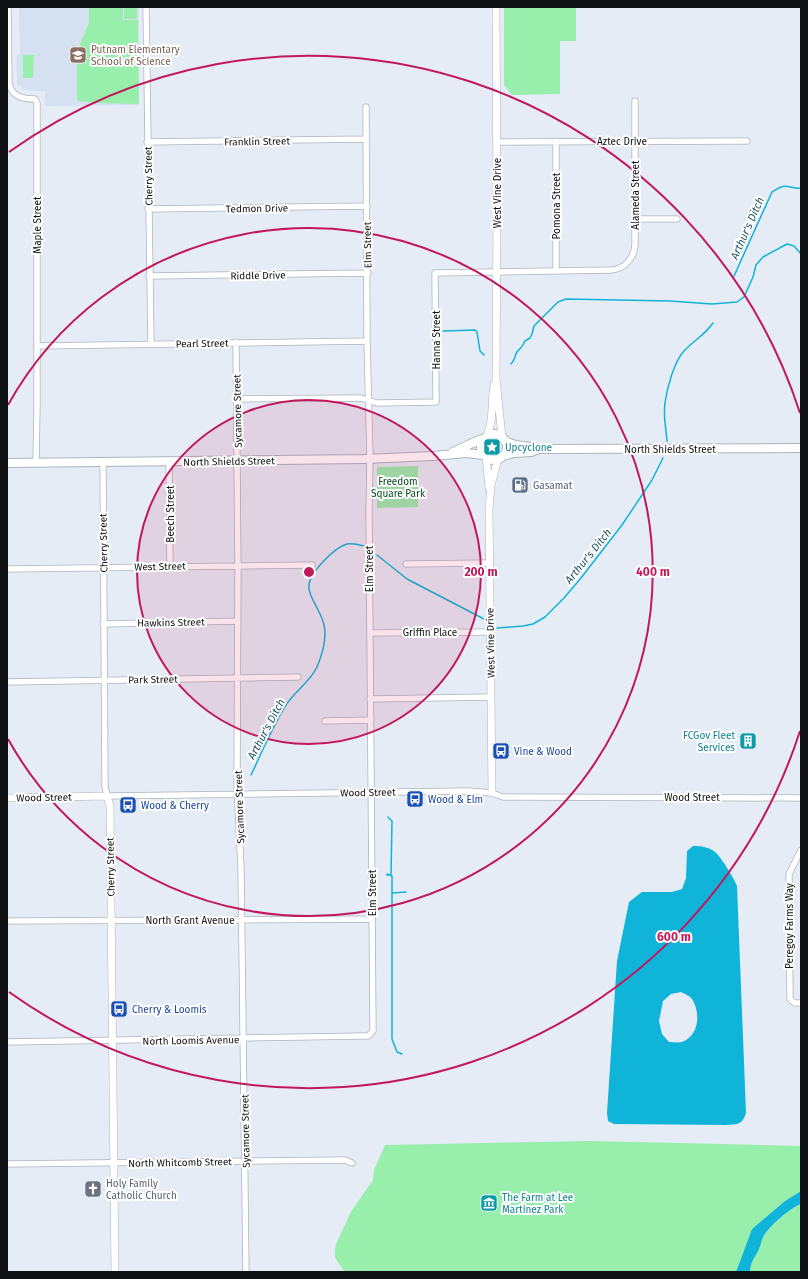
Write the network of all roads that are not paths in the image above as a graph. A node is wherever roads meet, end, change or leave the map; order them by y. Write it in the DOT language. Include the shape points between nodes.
graph roads {
  1 [pos="146,7"];
  2 [pos="496,7"];
  3 [pos="8,10"];
  4 [pos="9,91"];
  5 [pos="635,101"];
  6 [pos="366,107"];
  7 [pos="366,139"];
  8 [pos="635,141"];
  9 [pos="747,141"];
  10 [pos="147,142"];
  11 [pos="497,142"];
  12 [pos="556,142"];
  13 [pos="367,206"];
  14 [pos="148,209"];
  15 [pos="635,219"];
  16 [pos="677,219"];
  17 [pos="628,262"];
  18 [pos="556,271"];
  19 [pos="497,272"];
  20 [pos="368,273"];
  21 [pos="149,276"];
  22 [pos="367,341"];
  23 [pos="236,342"];
  24 [pos="151,344"];
  25 [pos="37,346"];
  26 [pos="496,379"];
  27 [pos="237,399"];
  28 [pos="368,400"];
  29 [pos="485,437"];
  30 [pos="504,439"];
  31 [pos="801,448"];
  32 [pos="539,449"];
  33 [pos="450,454"];
  34 [pos="485,456"];
  35 [pos="500,457"];
  36 [pos="370,459"];
  37 [pos="238,460"];
  38 [pos="169,461"];
  39 [pos="36,462"];
  40 [pos="102,462"];
  41 [pos="7,463"];
  42 [pos="490,493"];
  43 [pos="489,563"];
  44 [pos="406,564"];
  45 [pos="238,565"];
  46 [pos="312,565"];
  47 [pos="104,566"];
  48 [pos="170,566"];
  49 [pos="7,569"];
  50 [pos="238,621"];
  51 [pos="103,624"];
  52 [pos="490,632"];
  53 [pos="370,633"];
  54 [pos="298,677"];
  55 [pos="238,678"];
  56 [pos="104,680"];
  57 [pos="7,682"];
  58 [pos="491,697"];
  59 [pos="370,699"];
  60 [pos="370,720"];
  61 [pos="325,721"];
  62 [pos="371,792"];
  63 [pos="492,793"];
  64 [pos="238,794"];
  65 [pos="107,796"];
  66 [pos="7,798"];
  67 [pos="801,798"];
  68 [pos="801,850"];
  69 [pos="242,919"];
  70 [pos="372,919"];
  71 [pos="111,920"];
  72 [pos="7,921"];
  73 [pos="798,1003"];
  74 [pos="373,1031"];
  75 [pos="244,1039"];
  76 [pos="112,1040"];
  77 [pos="7,1042"];
  78 [pos="245,1161"];
  79 [pos="114,1163"];
  80 [pos="352,1163"];
  81 [pos="7,1164"];
  82 [pos="115,1272"];
  83 [pos="246,1272"];
  1 -- 10 [label="street, Cherry Street"];
  2 -- 11 [label="street, West Vine Drive"];
  3 -- 4 [label="street, Maple Street"];
  4 -- 25 [label="street, Maple Street" via="27,99 35,99 36,103"];
  5 -- 8 [label="street, Alameda Street"];
  6 -- 7 [label="street, Elm Street"];
  7 -- 10 [label="street, Franklin Street"];
  7 -- 13 [label="street, Elm Street"];
  8 -- 9 [label="street, Aztec Drive"];
  8 -- 12 [label="street, Aztec Drive"];
  8 -- 15 [label="street, Alameda Street"];
  10 -- 14 [label="street, Cherry Street"];
  11 -- 12 [label="street, Aztec Drive"];
  11 -- 19 [label="street, West Vine Drive"];
  12 -- 18 [label="street, Pomona Street"];
  13 -- 14 [label="street, Tedmon Drive"];
  13 -- 20 [label="street, Elm Street"];
  14 -- 21 [label="street, Cherry Street"];
  15 -- 16 [label="street"];
  15 -- 17 [label="street, Alameda Street" via="634,251"];
  17 -- 18 [label="street, Hanna Street" via="614,270"];
  18 -- 19 [label="street, Hanna Street"];
  19 -- 26 [label="street, West Vine Drive"];
  19 -- 28 [label="street, Hanna Street" via="435,273 436,402 377,403"];
  20 -- 21 [label="street, Riddle Drive"];
  20 -- 22 [label="street, Elm Street"];
  21 -- 24 [label="street, Cherry Street"];
  22 -- 23 [label="street, Pearl Street"];
  22 -- 28 [label="street, Elm Street"];
  23 -- 24 [label="street, Pearl Street"];
  23 -- 27 [label="street, Sycamore Street"];
  24 -- 25 [label="street, Pearl Street"];
  25 -- 39 [label="street, Maple Street"];
  26 -- 29 [label="street, West Vine Drive" via="492,396 491,426"];
  26 -- 30 [label="street, West Vine Drive"];
  27 -- 28 [label="street, Hanna Street"];
  27 -- 37 [label="street, Sycamore Street"];
  28 -- 36 [label="street, Elm Street"];
  29 -- 30 [label="main road" via="493,434"];
  29 -- 33 [label="main road, North Shields Street"];
  29 -- 34 [label="main road" via="481,447"];
  30 -- 32 [label="main road, North Shields Street" via="516,445"];
  30 -- 35 [label="main road" via="506,448"];
  31 -- 32 [label="main road, North Shields Street"];
  32 -- 35 [label="main road, North Shields Street"];
  33 -- 34 [label="main road, North Shields Street" via="472,453"];
  33 -- 36 [label="main road, North Shields Street"];
  34 -- 35 [label="main road" via="492,459"];
  34 -- 42 [label="street, West Vine Drive"];
  35 -- 42 [label="street, West Vine Drive"];
  36 -- 37 [label="main road, North Shields Street"];
  36 -- 53 [label="street, Elm Street"];
  37 -- 38 [label="main road, North Shields Street"];
  37 -- 45 [label="street, Sycamore Street"];
  38 -- 40 [label="main road, North Shields Street"];
  38 -- 48 [label="street, Beech Street"];
  39 -- 40 [label="main road, North Shields Street"];
  39 -- 41 [label="main road, North Shields Street"];
  40 -- 47 [label="street, Cherry Street"];
  42 -- 43 [label="street, West Vine Drive"];
  43 -- 44 [label="street"];
  43 -- 52 [label="street, West Vine Drive"];
  45 -- 46 [label="street, West Street"];
  45 -- 48 [label="street, West Street"];
  45 -- 50 [label="street, Sycamore Street"];
  47 -- 48 [label="street, West Street"];
  47 -- 49 [label="street, West Street"];
  47 -- 51 [label="street, Cherry Street"];
  50 -- 51 [label="street, Hawkins Street"];
  50 -- 55 [label="street, Sycamore Street"];
  51 -- 56 [label="street, Cherry Street"];
  52 -- 53 [label="street, Griffin Place"];
  52 -- 58 [label="street, West Vine Drive"];
  53 -- 59 [label="street, Elm Street"];
  54 -- 55 [label="street, Park Street"];
  55 -- 56 [label="street, Park Street"];
  55 -- 64 [label="street, Sycamore Street"];
  56 -- 57 [label="street, Park Street"];
  56 -- 65 [label="street, Cherry Street"];
  58 -- 59 [label="street"];
  58 -- 63 [label="street, West Vine Drive"];
  59 -- 60 [label="street, Elm Street"];
  60 -- 61 [label="street"];
  60 -- 62 [label="street, Elm Street"];
  62 -- 63 [label="street, Wood Street"];
  62 -- 64 [label="street, Wood Street"];
  62 -- 70 [label="street, Elm Street"];
  63 -- 67 [label="street, Wood Street" via="503,797"];
  64 -- 65 [label="street, Wood Street"];
  64 -- 69 [label="street, Sycamore Street"];
  65 -- 66 [label="street, Wood Street"];
  65 -- 71 [label="street, Cherry Street" via="110,806"];
  68 -- 73 [label="street, Peregoy Farms Way" via="788,874 789,990 790,999"];
  69 -- 70 [label="street, North Grant Avenue"];
  69 -- 71 [label="street, North Grant Avenue"];
  69 -- 75 [label="street, Sycamore Street"];
  70 -- 74 [label="street, Elm Street"];
  71 -- 72 [label="street, North Grant Avenue"];
  71 -- 76 [label="street, Cherry Street"];
  74 -- 75 [label="street, North Loomis Avenue" via="363,1036"];
  75 -- 76 [label="street, North Loomis Avenue"];
  75 -- 78 [label="street, Sycamore Street"];
  76 -- 77 [label="street, North Loomis Avenue"];
  76 -- 79 [label="street, Cherry Street"];
  78 -- 79 [label="street, North Whitcomb Street"];
  78 -- 80 [label="street, North Whitcomb Street" via="345,1160"];
  78 -- 83 [label="street, Sycamore Street"];
  79 -- 81 [label="street, North Whitcomb Street"];
  79 -- 82 [label="street, Cherry Street"];
}
